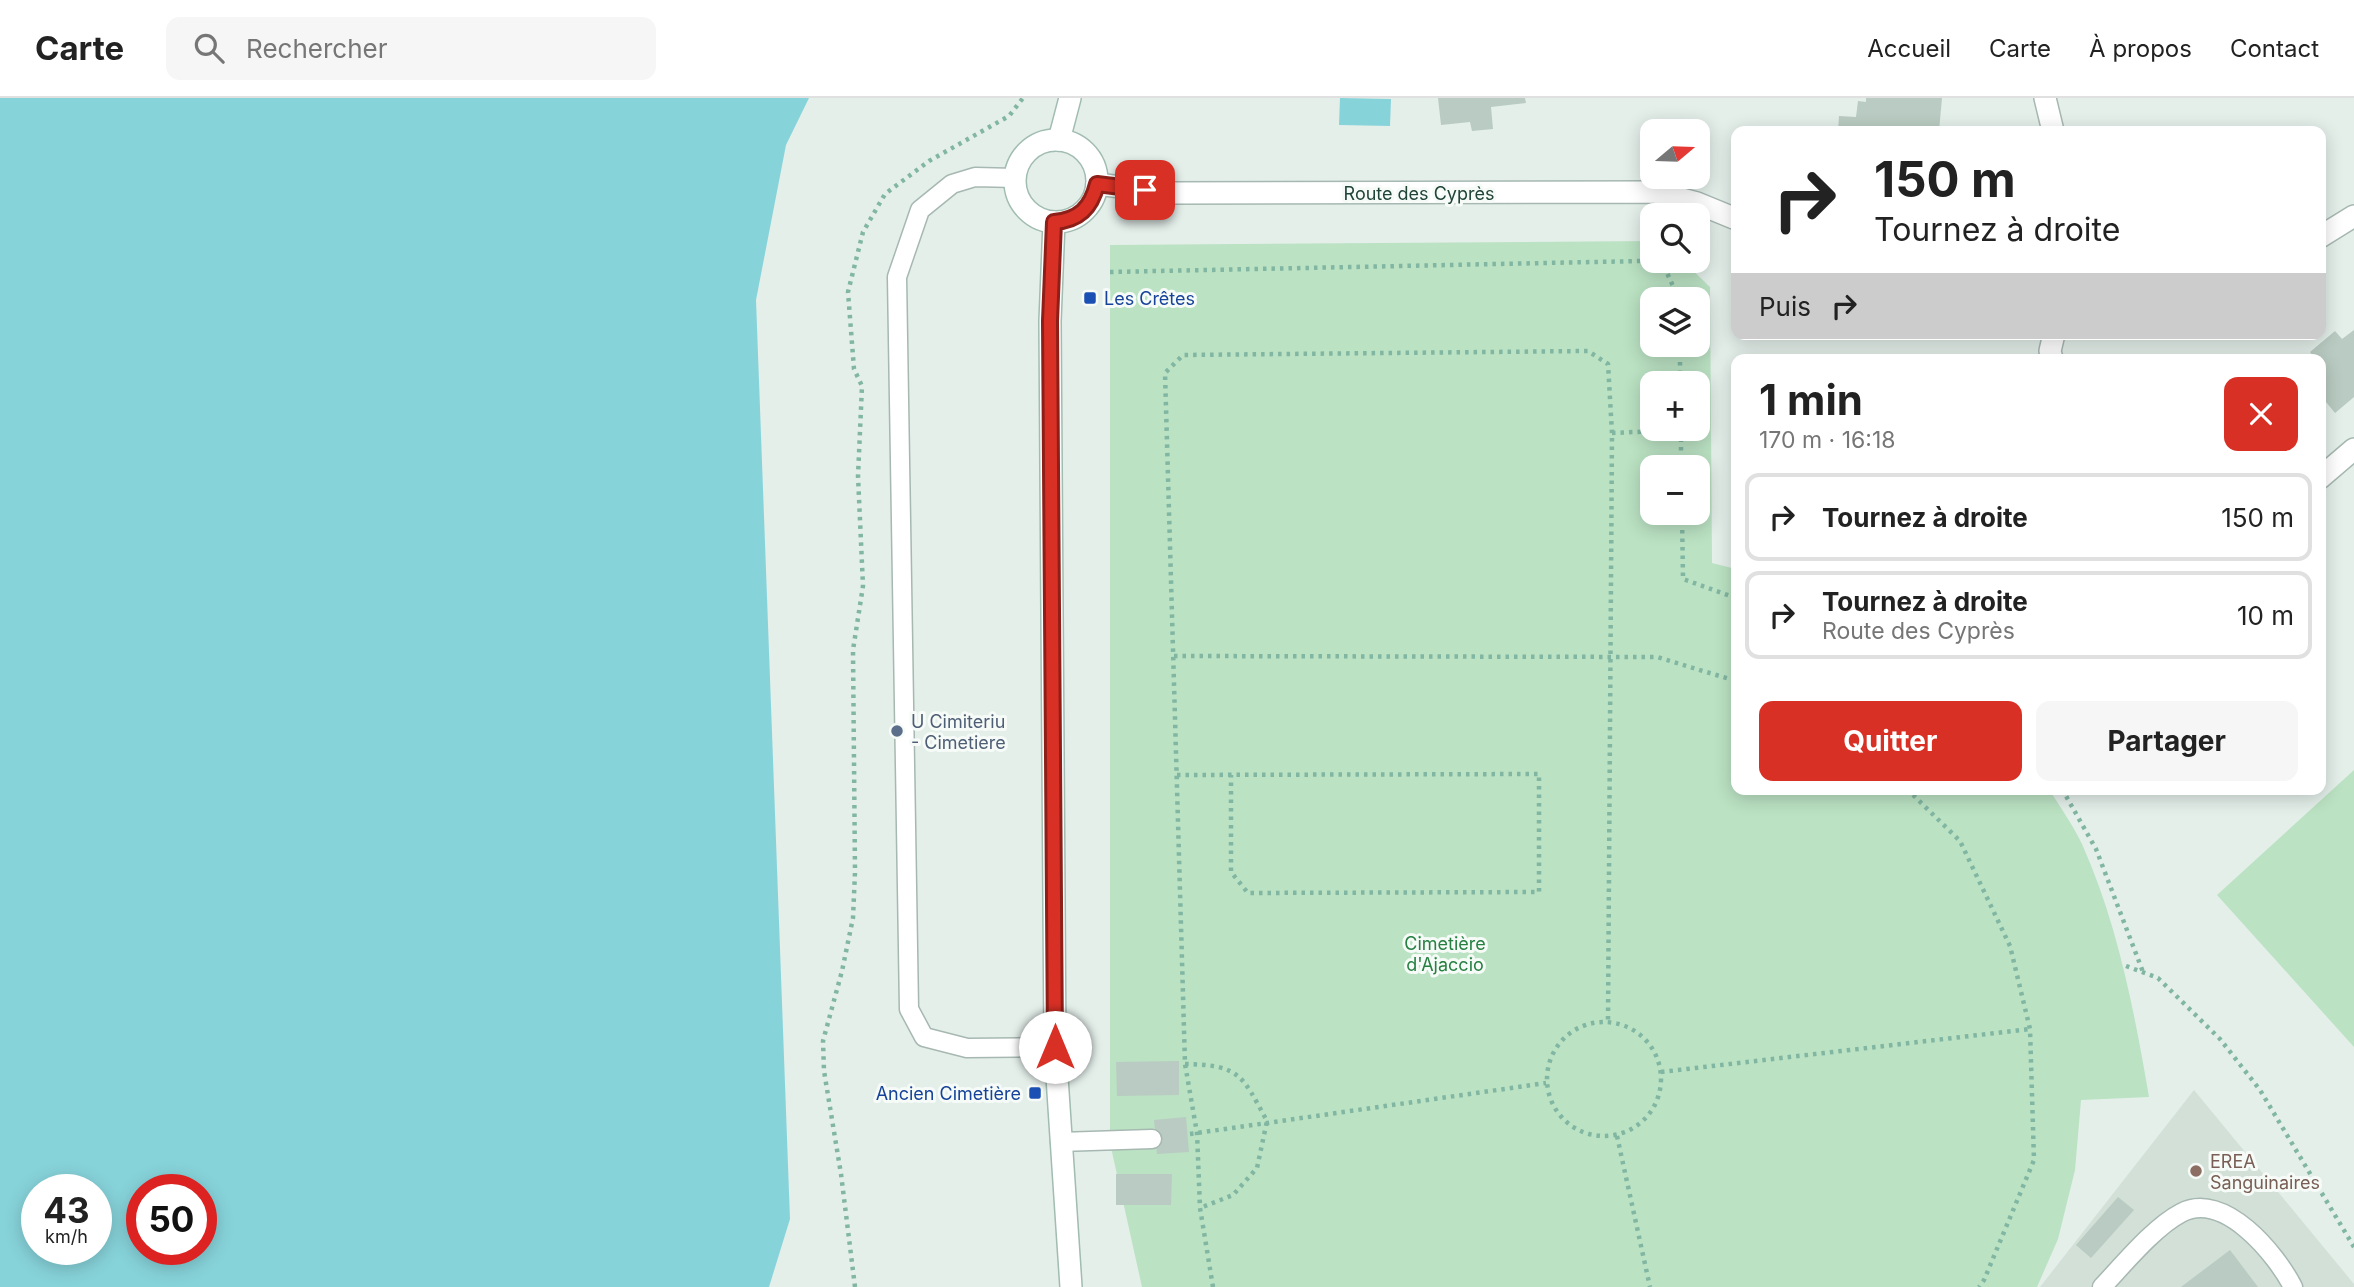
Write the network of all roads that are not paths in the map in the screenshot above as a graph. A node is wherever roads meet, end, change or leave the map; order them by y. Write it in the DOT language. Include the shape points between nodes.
graph roads {
  1 [pos="1070,98"];
  2 [pos="2045,98"];
  3 [pos="2052,126"];
  4 [pos="1059,140"];
  5 [pos="1015,178"];
  6 [pos="1097,184"];
  7 [pos="2354,216"];
  8 [pos="1731,217"];
  9 [pos="1054,222"];
  10 [pos="2326,233"];
  11 [pos="2354,449"];
  12 [pos="2326,473"];
  13 [pos="1055,1047"];
  14 [pos="1152,1139"];
  15 [pos="1060,1142"];
  16 [pos="1071,1287"];
  17 [pos="2102,1287"];
  18 [pos="2293,1287"];
  1 -- 4 [label="main road"];
  2 -- 3 [label="main road"];
  4 -- 5 [label="main road" via="1034,146 1018,166"];
  4 -- 6 [label="main road" via="1071,143 1091,159"];
  5 -- 9 [label="main road" via="1022,203 1041,220"];
  5 -- 13 [label="lane" via="975,177 952,184 920,210 897,277 909,1009 924,1037 967,1048"];
  6 -- 8 [label="main road, Route des Cyprès" via="1169,193 1655,192"];
  6 -- 9 [label="main road" via="1088,208 1066,221"];
  7 -- 10 [label="main road"];
  9 -- 13 [label="main road" via="1050,335"];
  11 -- 12 [label="main road"];
  13 -- 15 [label="main road"];
  14 -- 15 [label="lane"];
  15 -- 16 [label="main road"];
  17 -- 18 [label="lane" via="2182,1212 2205,1208 2237,1220"];
}
